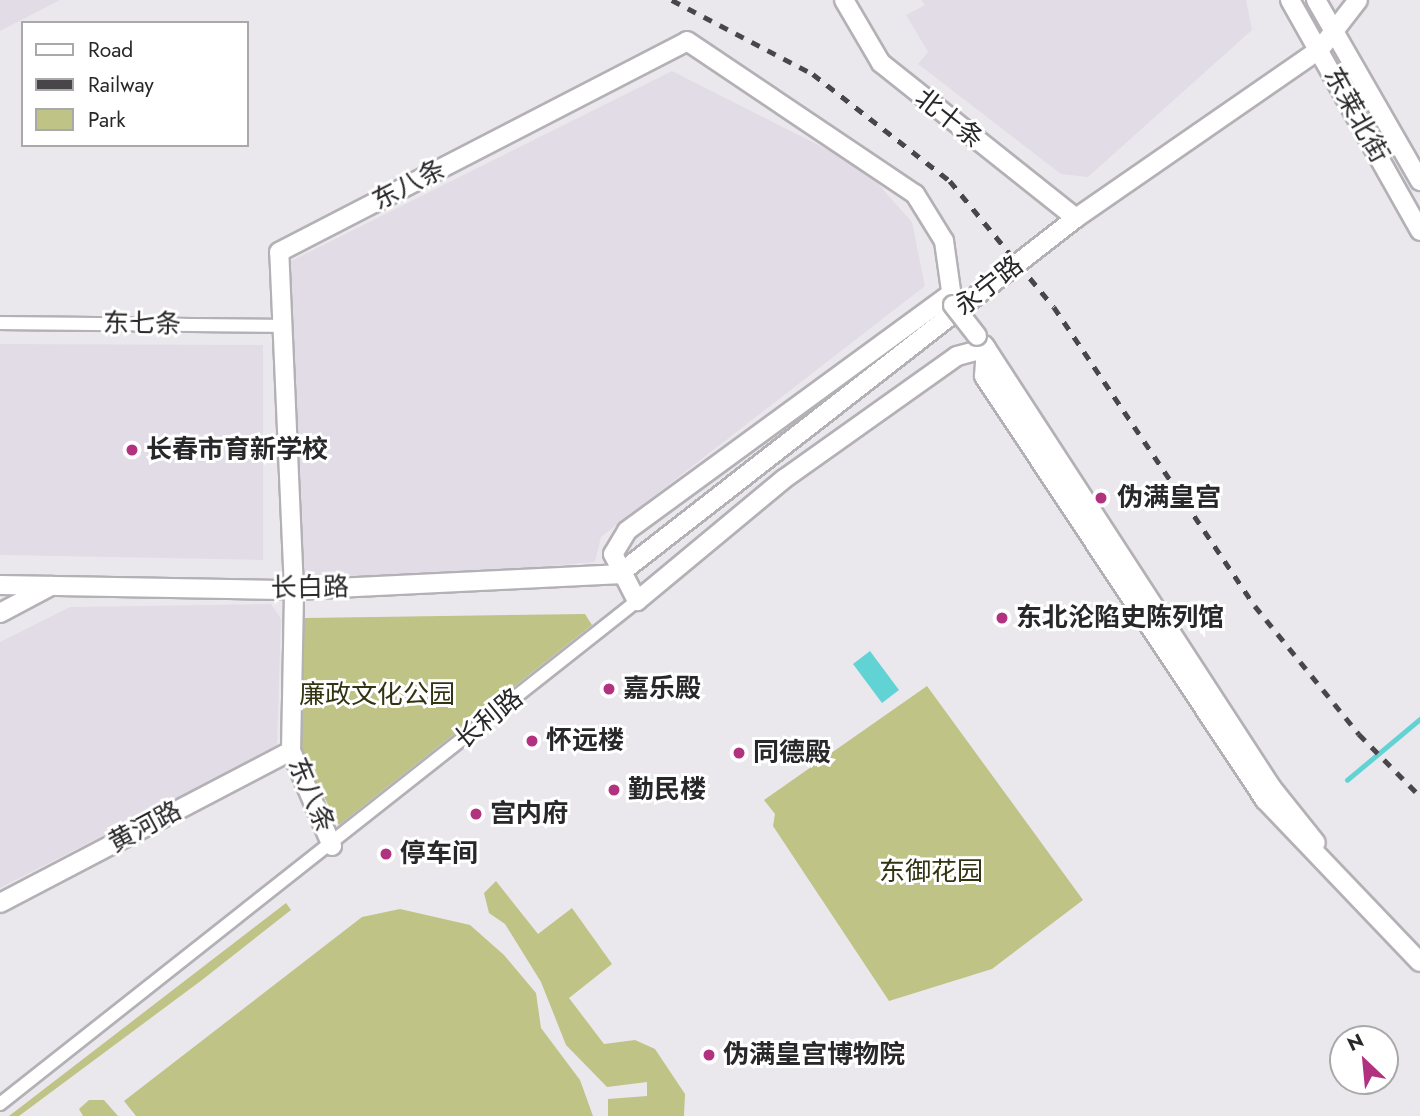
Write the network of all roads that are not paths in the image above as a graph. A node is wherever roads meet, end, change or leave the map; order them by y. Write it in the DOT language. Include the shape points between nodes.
graph roads {
  1 [pos="844,0"];
  2 [pos="1290,0"];
  3 [pos="1316,0"];
  4 [pos="1358,0"];
  5 [pos="1334,32"];
  6 [pos="1320,49"];
  7 [pos="1420,181"];
  8 [pos="1076,218"];
  9 [pos="1420,231"];
  10 [pos="951,300"];
  11 [pos="0,323"];
  12 [pos="284,326"];
  13 [pos="981,342"];
  14 [pos="619,574"];
  15 [pos="0,585"];
  16 [pos="54,585"];
  17 [pos="293,590"];
  18 [pos="637,601"];
  19 [pos="0,613"];
  20 [pos="291,751"];
  21 [pos="332,846"];
  22 [pos="0,903"];
  23 [pos="1420,951"];
  24 [pos="1420,962"];
  25 [pos="0,1104"];
  1 -- 8 [label="street, 北十条" via="881,63"];
  2 -- 6 [label="street, 东莱北街"];
  3 -- 5 [label="street, 东莱北街"];
  4 -- 5 [label="street, 永宁路"];
  5 -- 6 [label="street, 永宁路"];
  5 -- 7 [label="street, 东莱北街"];
  6 -- 8 [label="street, 永宁路"];
  6 -- 9 [label="street, 东莱北街"];
  8 -- 14 [label="street, 永宁路"];
  10 -- 12 [label="street, 东八条" via="944,241 915,194 687,41 279,252"];
  10 -- 13 [label="street, bridge"];
  10 -- 14 [label="street" via="627,531 613,554"];
  11 -- 12 [label="street, 东七条"];
  12 -- 17 [label="street, 东八条"];
  13 -- 18 [label="street, 长利路" via="784,479"];
  13 -- 23 [label="street" via="1272,788 1337,870"];
  13 -- 24 [label="street" via="984,376 1265,800"];
  14 -- 17 [label="street, 长白路"];
  14 -- 18 [label="street"];
  15 -- 16 [label="street, 长白路"];
  16 -- 17 [label="street, 长白路"];
  16 -- 19 [label="street"];
  17 -- 20 [label="street, 东八条"];
  18 -- 21 [label="street, 长利路"];
  20 -- 21 [label="street, 东八条"];
  20 -- 22 [label="street, 黄河路"];
  21 -- 25 [label="street, 长利路"];
}
